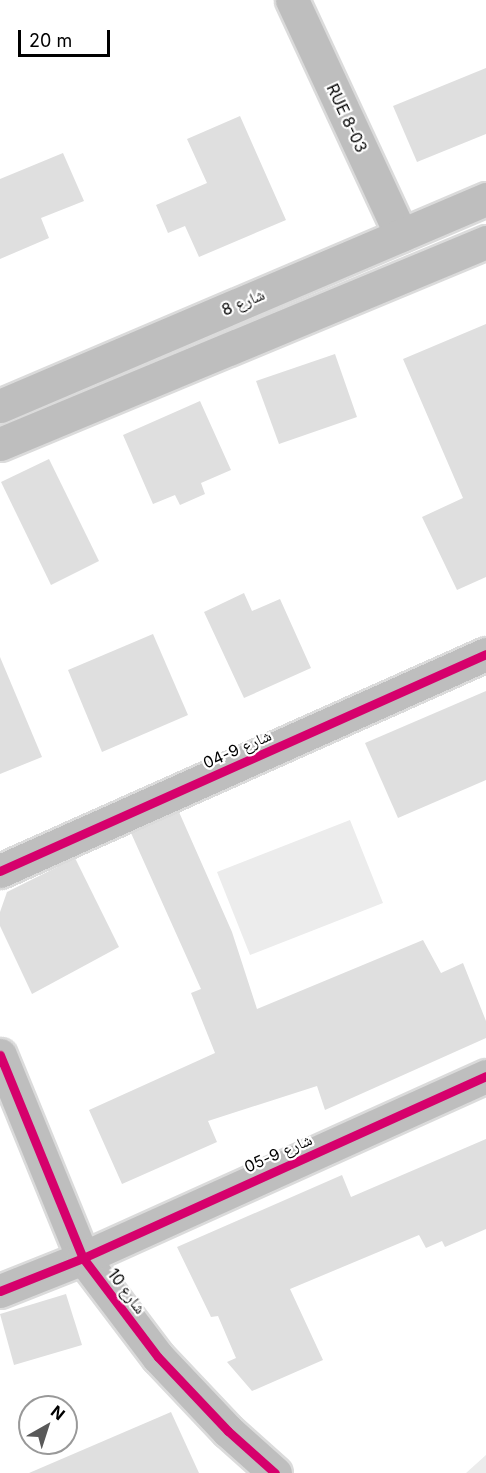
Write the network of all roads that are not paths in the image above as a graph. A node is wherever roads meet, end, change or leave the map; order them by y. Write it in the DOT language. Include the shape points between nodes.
graph roads {
  1 [pos="292,0"];
  2 [pos="486,199"];
  3 [pos="401,235"];
  4 [pos="486,242"];
  5 [pos="0,406"];
  6 [pos="0,444"];
  7 [pos="486,654"];
  8 [pos="0,871"];
  9 [pos="0,1055"];
  10 [pos="486,1076"];
  11 [pos="83,1258"];
  12 [pos="0,1291"];
  13 [pos="275,1473"];
  1 -- 3 [label="main road, RUE 8-03"];
  2 -- 3 [label="main road, شارع 8"];
  3 -- 5 [label="main road, شارع 8"];
  4 -- 6 [label="main road"];
  7 -- 8 [label="main road, شارع 9-04"];
  9 -- 11 [label="main road, شارع 10"];
  10 -- 11 [label="main road, شارع 9-05"];
  11 -- 12 [label="main road, شارع 9-05"];
  11 -- 13 [label="main road, شارع 10" via="158,1357 228,1431"];
}
